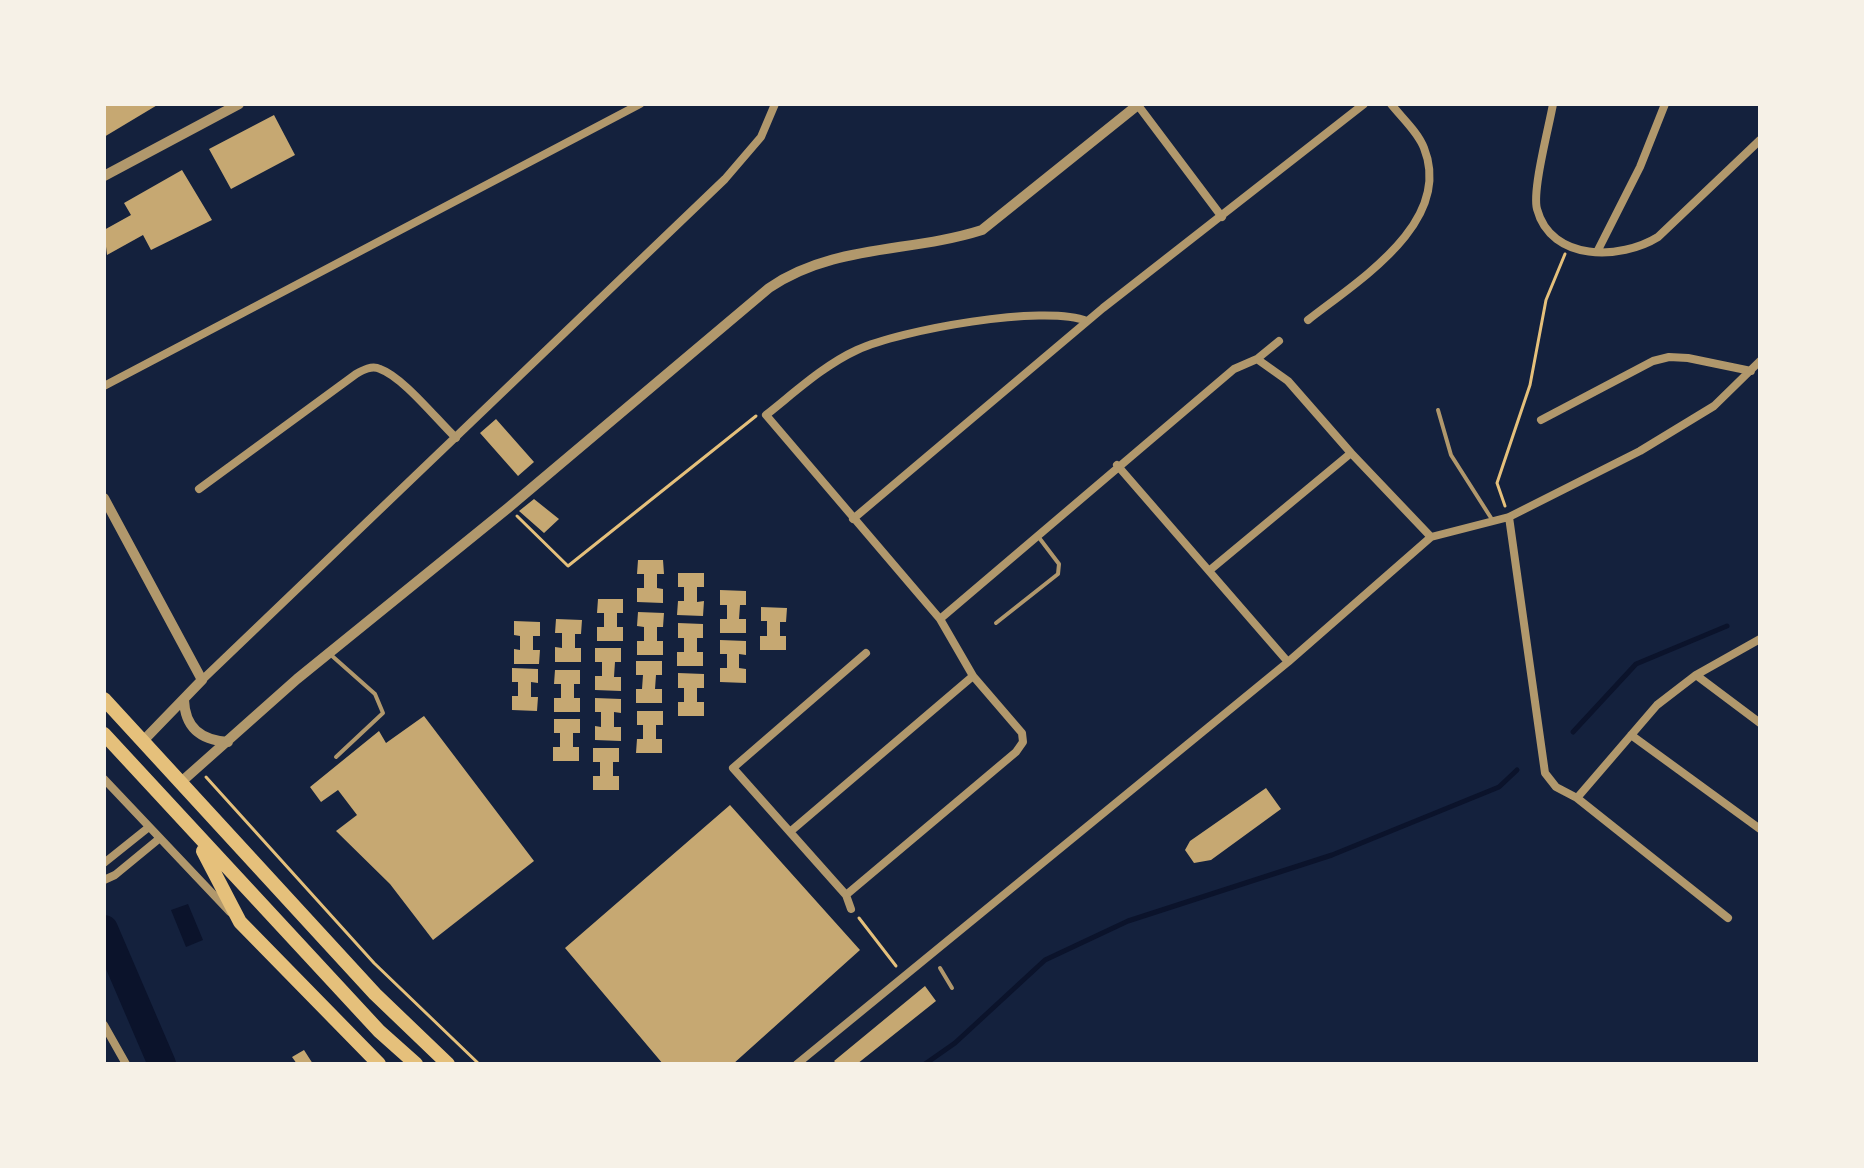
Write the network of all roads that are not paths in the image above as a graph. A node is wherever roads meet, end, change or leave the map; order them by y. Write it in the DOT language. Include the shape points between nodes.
graph roads {
  1 [pos="239,104"];
  2 [pos="640,104"];
  3 [pos="775,104"];
  4 [pos="1364,104"];
  5 [pos="1391,104"];
  6 [pos="1553,104"];
  7 [pos="1665,104"];
  8 [pos="1138,105"];
  9 [pos="1760,140"];
  10 [pos="104,176"];
  11 [pos="1222,217"];
  12 [pos="1597,252"];
  13 [pos="1308,320"];
  14 [pos="1087,321"];
  15 [pos="1279,341"];
  16 [pos="1257,359"];
  17 [pos="1760,361"];
  18 [pos="1751,371"];
  19 [pos="104,386"];
  20 [pos="1438,410"];
  21 [pos="1541,420"];
  22 [pos="456,438"];
  23 [pos="1351,453"];
  24 [pos="1117,465"];
  25 [pos="199,489"];
  26 [pos="104,498"];
  27 [pos="1509,517"];
  28 [pos="853,519"];
  29 [pos="1494,523"];
  30 [pos="1037,535"];
  31 [pos="1431,537"];
  32 [pos="1210,570"];
  33 [pos="940,619"];
  34 [pos="996,623"];
  35 [pos="1760,639"];
  36 [pos="329,653"];
  37 [pos="866,653"];
  38 [pos="1288,662"];
  39 [pos="1696,675"];
  40 [pos="973,676"];
  41 [pos="202,680"];
  42 [pos="104,699"];
  43 [pos="184,700"];
  44 [pos="1760,723"];
  45 [pos="104,734"];
  46 [pos="1631,735"];
  47 [pos="142,742"];
  48 [pos="228,742"];
  49 [pos="336,757"];
  50 [pos="104,779"];
  51 [pos="180,783"];
  52 [pos="1577,798"];
  53 [pos="149,827"];
  54 [pos="1760,829"];
  55 [pos="791,831"];
  56 [pos="193,833"];
  57 [pos="160,838"];
  58 [pos="104,863"];
  59 [pos="104,880"];
  60 [pos="846,895"];
  61 [pos="851,909"];
  62 [pos="1728,918"];
  63 [pos="240,922"];
  64 [pos="896,966"];
  65 [pos="940,968"];
  66 [pos="903,975"];
  67 [pos="952,988"];
  68 [pos="104,1025"];
  69 [pos="126,1064"];
  70 [pos="379,1064"];
  71 [pos="416,1064"];
  72 [pos="448,1064"];
  73 [pos="797,1064"];
  1 -- 10 [label="street"];
  2 -- 19 [label="street"];
  3 -- 22 [label="street" via="761,137 725,179"];
  4 -- 11 [label="street"];
  5 -- 13 [label="street" via="1420,139 1429,173 1425,199 1397,249"];
  6 -- 12 [label="street" via="1537,208 1568,247"];
  7 -- 12 [label="street"];
  8 -- 11 [label="street"];
  8 -- 36 [label="street" via="982,230 833,257 785,277"];
  9 -- 12 [label="street" via="1658,237 1640,248"];
  11 -- 14 [label="street"];
  14 -- 28 [label="street"];
  14 -- 28 [label="street" via="1039,314 873,344 840,360 766,415"];
  15 -- 16 [label="street"];
  16 -- 23 [label="street" via="1288,381"];
  16 -- 24 [label="street" via="1234,369"];
  17 -- 18 [label="street"];
  18 -- 21 [label="street" via="1669,357"];
  18 -- 27 [label="street" via="1681,428"];
  20 -- 29 [label="lane" via="1451,455"];
  22 -- 25 [label="street" via="394,378 370,368"];
  22 -- 41 [label="street"];
  23 -- 31 [label="street"];
  23 -- 32 [label="street"];
  24 -- 30 [label="street"];
  24 -- 32 [label="street"];
  26 -- 41 [label="street"];
  27 -- 29 [label="street"];
  27 -- 52 [label="street" via="1545,773 1556,787"];
  28 -- 33 [label="street"];
  29 -- 31 [label="street"];
  30 -- 33 [label="street"];
  30 -- 34 [label="lane" via="1059,564 1058,574"];
  31 -- 38 [label="street"];
  32 -- 38 [label="street"];
  33 -- 40 [label="street"];
  35 -- 39 [label="street"];
  36 -- 48 [label="street"];
  36 -- 49 [label="lane" via="375,694 383,713"];
  37 -- 55 [label="street" via="733,768"];
  38 -- 66 [label="street"];
  39 -- 44 [label="street"];
  39 -- 46 [label="street" via="1657,705"];
  40 -- 55 [label="street"];
  40 -- 60 [label="street" via="1022,733 1023,742"];
  41 -- 43 [label="street"];
  42 -- 47 [label="highway"];
  43 -- 47 [label="street"];
  43 -- 48 [label="street" via="184,715 198,734"];
  45 -- 56 [label="highway"];
  46 -- 52 [label="street"];
  46 -- 54 [label="street"];
  47 -- 51 [label="highway"];
  48 -- 51 [label="street"];
  50 -- 53 [label="street"];
  51 -- 72 [label="highway" via="375,994"];
  52 -- 62 [label="street"];
  53 -- 57 [label="street"];
  53 -- 58 [label="street"];
  55 -- 60 [label="street"];
  56 -- 63 [label="highway"];
  56 -- 71 [label="highway"];
  57 -- 59 [label="street"];
  57 -- 63 [label="street"];
  60 -- 61 [label="street"];
  63 -- 70 [label="highway"];
  64 -- 66 [label="street"];
  65 -- 67 [label="lane"];
  66 -- 73 [label="street"];
  68 -- 69 [label="street"];
}
